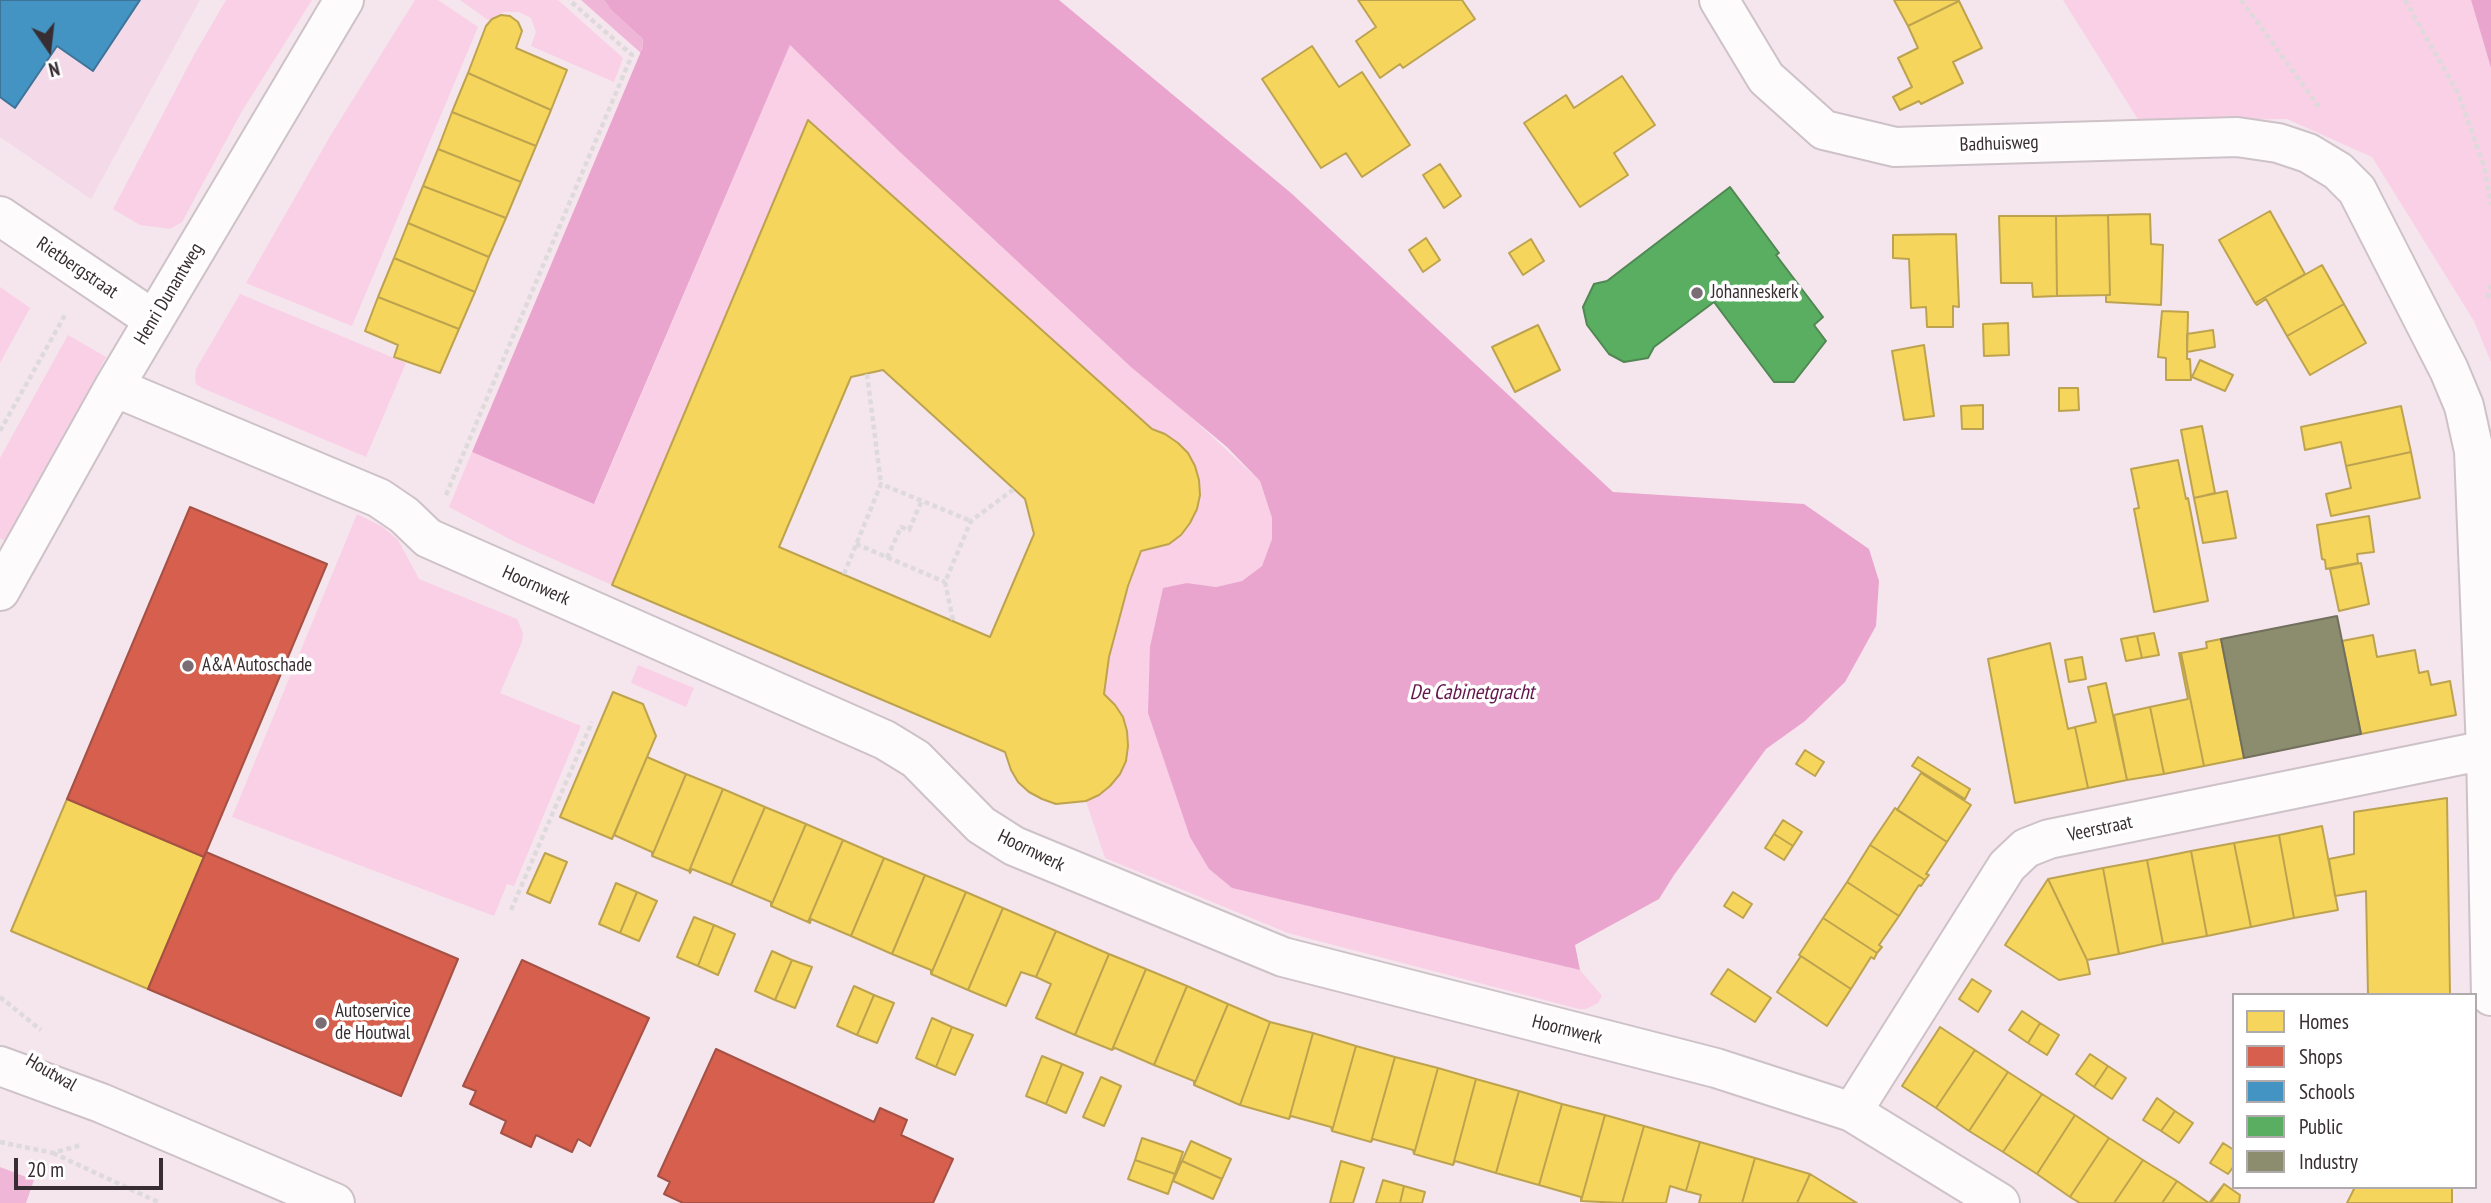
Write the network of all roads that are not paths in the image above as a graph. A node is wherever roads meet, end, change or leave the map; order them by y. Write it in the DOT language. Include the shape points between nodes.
graph roads {
  1 [pos="344,0"];
  2 [pos="1719,0"];
  3 [pos="0,216"];
  4 [pos="154,320"];
  5 [pos="114,387"];
  6 [pos="0,591"];
  7 [pos="2486,750"];
  8 [pos="2491,996"];
  9 [pos="0,1043"];
  10 [pos="0,1066"];
  11 [pos="101,1103"];
  12 [pos="1852,1112"];
  13 [pos="335,1203"];
  14 [pos="2000,1203"];
  1 -- 4 [label="street, Henri Dunantweg"];
  2 -- 7 [label="street, Badhuisweg" via="1766,78 1824,130 1895,147 2237,137 2308,153 2338,171 2357,190 2464,406 2474,451"];
  3 -- 4 [label="street, Rietbergstraat"];
  4 -- 5 [label="street, Henri Dunantweg"];
  5 -- 6 [label="street, Henri Dunantweg"];
  5 -- 12 [label="street, Hoornwerk" via="379,498 428,538 885,740 916,759 981,825 1014,846 1283,957 1716,1068"];
  7 -- 8 [label="street, Badhuisweg"];
  7 -- 12 [label="street, Veerstraat" via="2049,839 2026,848 2007,866"];
  9 -- 11 [label="street, Houtwal"];
  10 -- 11 [label="street, Houtwal"];
  11 -- 13 [label="street, Houtwal"];
  12 -- 14 [label="street, Hoornwerk"];
}
